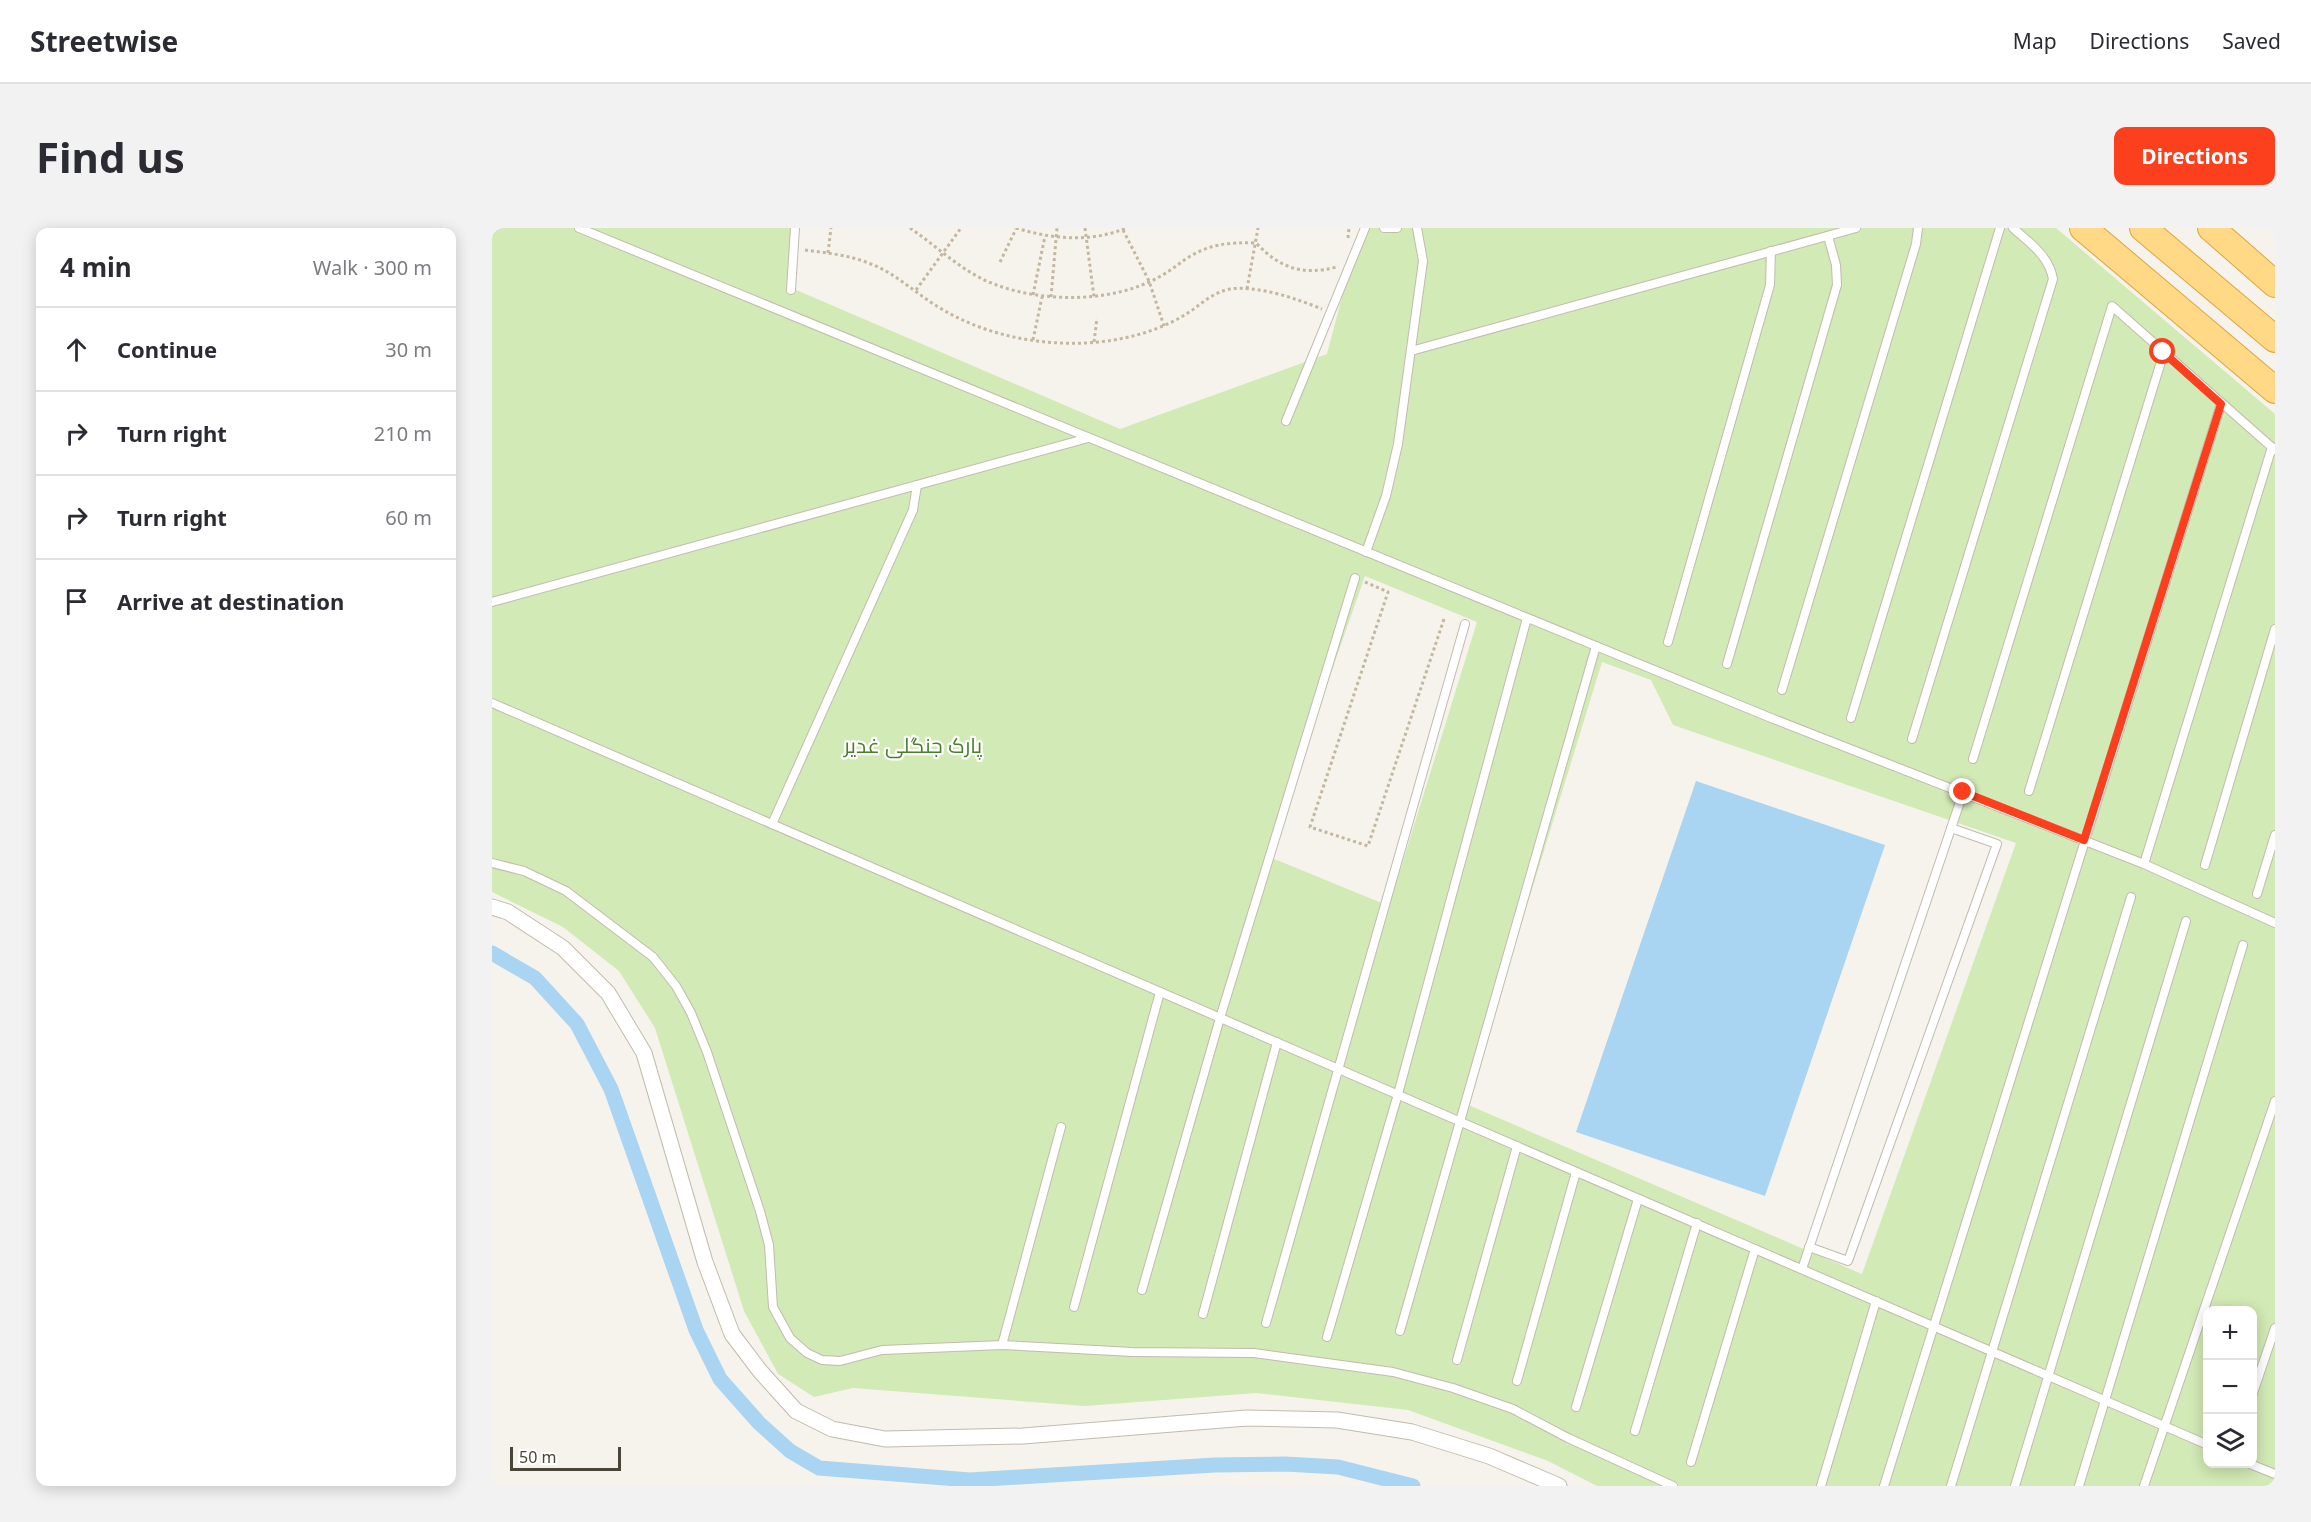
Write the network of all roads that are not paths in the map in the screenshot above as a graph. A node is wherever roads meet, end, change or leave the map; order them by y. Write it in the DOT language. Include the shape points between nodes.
graph roads {
  1 [pos="579,228"];
  2 [pos="795,228"];
  3 [pos="1365,228"];
  4 [pos="1384,228"];
  5 [pos="1397,228"];
  6 [pos="1417,228"];
  7 [pos="1856,228"];
  8 [pos="1918,228"];
  9 [pos="2000,228"];
  10 [pos="2013,228"];
  11 [pos="2083,228"];
  12 [pos="2143,228"];
  13 [pos="2211,228"];
  14 [pos="1828,236"];
  15 [pos="1771,251"];
  16 [pos="2275,284"];
  17 [pos="792,290"];
  18 [pos="2275,339"];
  19 [pos="1411,351"];
  20 [pos="2163,352"];
  21 [pos="2275,390"];
  22 [pos="2221,404"];
  23 [pos="1286,421"];
  24 [pos="1088,438"];
  25 [pos="2274,448"];
  26 [pos="916,485"];
  27 [pos="1366,552"];
  28 [pos="1355,578"];
  29 [pos="492,602"];
  30 [pos="1527,618"];
  31 [pos="1465,624"];
  32 [pos="2275,629"];
  33 [pos="1668,642"];
  34 [pos="1596,646"];
  35 [pos="1727,664"];
  36 [pos="1782,690"];
  37 [pos="492,703"];
  38 [pos="1851,718"];
  39 [pos="1912,739"];
  40 [pos="1973,759"];
  41 [pos="2029,791"];
  42 [pos="1963,792"];
  43 [pos="772,824"];
  44 [pos="1951,828"];
  45 [pos="2275,835"];
  46 [pos="2084,840"];
  47 [pos="492,863"];
  48 [pos="2144,864"];
  49 [pos="2205,865"];
  50 [pos="2257,894"];
  51 [pos="2131,897"];
  52 [pos="492,907"];
  53 [pos="2186,921"];
  54 [pos="2275,923"];
  55 [pos="2243,945"];
  56 [pos="1160,992"];
  57 [pos="1220,1018"];
  58 [pos="1277,1042"];
  59 [pos="1337,1068"];
  60 [pos="1398,1094"];
  61 [pos="2275,1101"];
  62 [pos="1460,1121"];
  63 [pos="1060,1127"];
  64 [pos="1517,1146"];
  65 [pos="1576,1172"];
  66 [pos="1638,1198"];
  67 [pos="1697,1223"];
  68 [pos="1809,1247"];
  69 [pos="1755,1249"];
  70 [pos="1802,1269"];
  71 [pos="1142,1290"];
  72 [pos="1876,1301"];
  73 [pos="1074,1307"];
  74 [pos="1203,1314"];
  75 [pos="1266,1323"];
  76 [pos="1935,1326"];
  77 [pos="2275,1329"];
  78 [pos="1400,1331"];
  79 [pos="1327,1336"];
  80 [pos="1002,1345"];
  81 [pos="1991,1350"];
  82 [pos="1457,1360"];
  83 [pos="2048,1376"];
  84 [pos="1516,1381"];
  85 [pos="2257,1384"];
  86 [pos="2105,1400"];
  87 [pos="1576,1407"];
  88 [pos="2165,1426"];
  89 [pos="1635,1431"];
  90 [pos="2203,1443"];
  91 [pos="1691,1462"];
  92 [pos="2257,1467"];
  93 [pos="2275,1474"];
  94 [pos="1559,1486"];
  95 [pos="1673,1486"];
  96 [pos="1821,1486"];
  97 [pos="1884,1486"];
  98 [pos="1951,1486"];
  99 [pos="2015,1486"];
  100 [pos="2079,1486"];
  101 [pos="2144,1486"];
  1 -- 24 [label="lane"];
  2 -- 17 [label="lane"];
  3 -- 23 [label="lane"];
  4 -- 5 [label="lane"];
  6 -- 19 [label="lane" via="1423,261"];
  7 -- 14 [label="lane"];
  8 -- 36 [label="lane"];
  9 -- 38 [label="lane"];
  10 -- 39 [label="lane" via="2043,255 2054,279"];
  11 -- 21 [label="highway"];
  12 -- 18 [label="highway"];
  13 -- 16 [label="highway"];
  14 -- 15 [label="lane"];
  14 -- 35 [label="lane" via="1838,285"];
  15 -- 19 [label="lane"];
  15 -- 33 [label="lane" via="1770,285"];
  19 -- 27 [label="lane" via="1398,444 1386,496"];
  20 -- 22 [label="lane"];
  20 -- 40 [label="lane" via="2112,306"];
  20 -- 41 [label="lane"];
  22 -- 25 [label="lane"];
  22 -- 46 [label="lane"];
  24 -- 26 [label="lane"];
  24 -- 27 [label="lane"];
  25 -- 48 [label="lane"];
  26 -- 29 [label="lane"];
  26 -- 43 [label="lane" via="913,510"];
  27 -- 30 [label="lane"];
  28 -- 57 [label="lane"];
  30 -- 34 [label="lane"];
  30 -- 60 [label="lane"];
  31 -- 59 [label="lane"];
  32 -- 49 [label="lane"];
  34 -- 42 [label="lane"];
  34 -- 62 [label="lane"];
  37 -- 43 [label="lane"];
  42 -- 44 [label="lane"];
  42 -- 46 [label="lane"];
  43 -- 56 [label="lane"];
  44 -- 68 [label="lane"];
  44 -- 68 [label="lane" via="1997,844 1848,1261"];
  45 -- 50 [label="lane"];
  46 -- 48 [label="lane"];
  46 -- 76 [label="lane"];
  47 -- 80 [label="lane" via="524,871 566,891 653,957 676,986 707,1052 760,1211 769,1245 772,1307 790,1338 807,1353 831,1362 882,1350"];
  48 -- 54 [label="lane"];
  51 -- 81 [label="lane"];
  52 -- 94 [label="street" via="508,912 563,948 608,993 644,1053 705,1262 732,1334 796,1411 832,1429 885,1439 1023,1436 1247,1418 1337,1420 1412,1432 1489,1456"];
  53 -- 83 [label="lane"];
  55 -- 86 [label="lane"];
  56 -- 57 [label="lane"];
  56 -- 73 [label="lane"];
  57 -- 58 [label="lane"];
  57 -- 71 [label="lane"];
  58 -- 59 [label="lane"];
  58 -- 74 [label="lane"];
  59 -- 60 [label="lane"];
  59 -- 75 [label="lane"];
  60 -- 62 [label="lane"];
  60 -- 79 [label="lane"];
  61 -- 88 [label="lane"];
  62 -- 64 [label="lane"];
  62 -- 78 [label="lane"];
  63 -- 80 [label="lane"];
  64 -- 65 [label="lane"];
  64 -- 82 [label="lane"];
  65 -- 66 [label="lane"];
  65 -- 84 [label="lane"];
  66 -- 67 [label="lane"];
  66 -- 87 [label="lane"];
  67 -- 69 [label="lane"];
  67 -- 89 [label="lane"];
  68 -- 70 [label="lane"];
  69 -- 70 [label="lane"];
  69 -- 91 [label="lane"];
  70 -- 72 [label="lane"];
  72 -- 76 [label="lane"];
  72 -- 96 [label="lane"];
  76 -- 81 [label="lane"];
  76 -- 97 [label="lane"];
  77 -- 85 [label="lane"];
  80 -- 95 [label="lane" via="1254,1353 1393,1372 1513,1409"];
  81 -- 83 [label="lane"];
  81 -- 98 [label="lane"];
  83 -- 86 [label="lane"];
  83 -- 99 [label="lane"];
  86 -- 88 [label="lane"];
  86 -- 100 [label="lane"];
  88 -- 90 [label="lane"];
  88 -- 101 [label="lane"];
  92 -- 93 [label="lane"];
}
